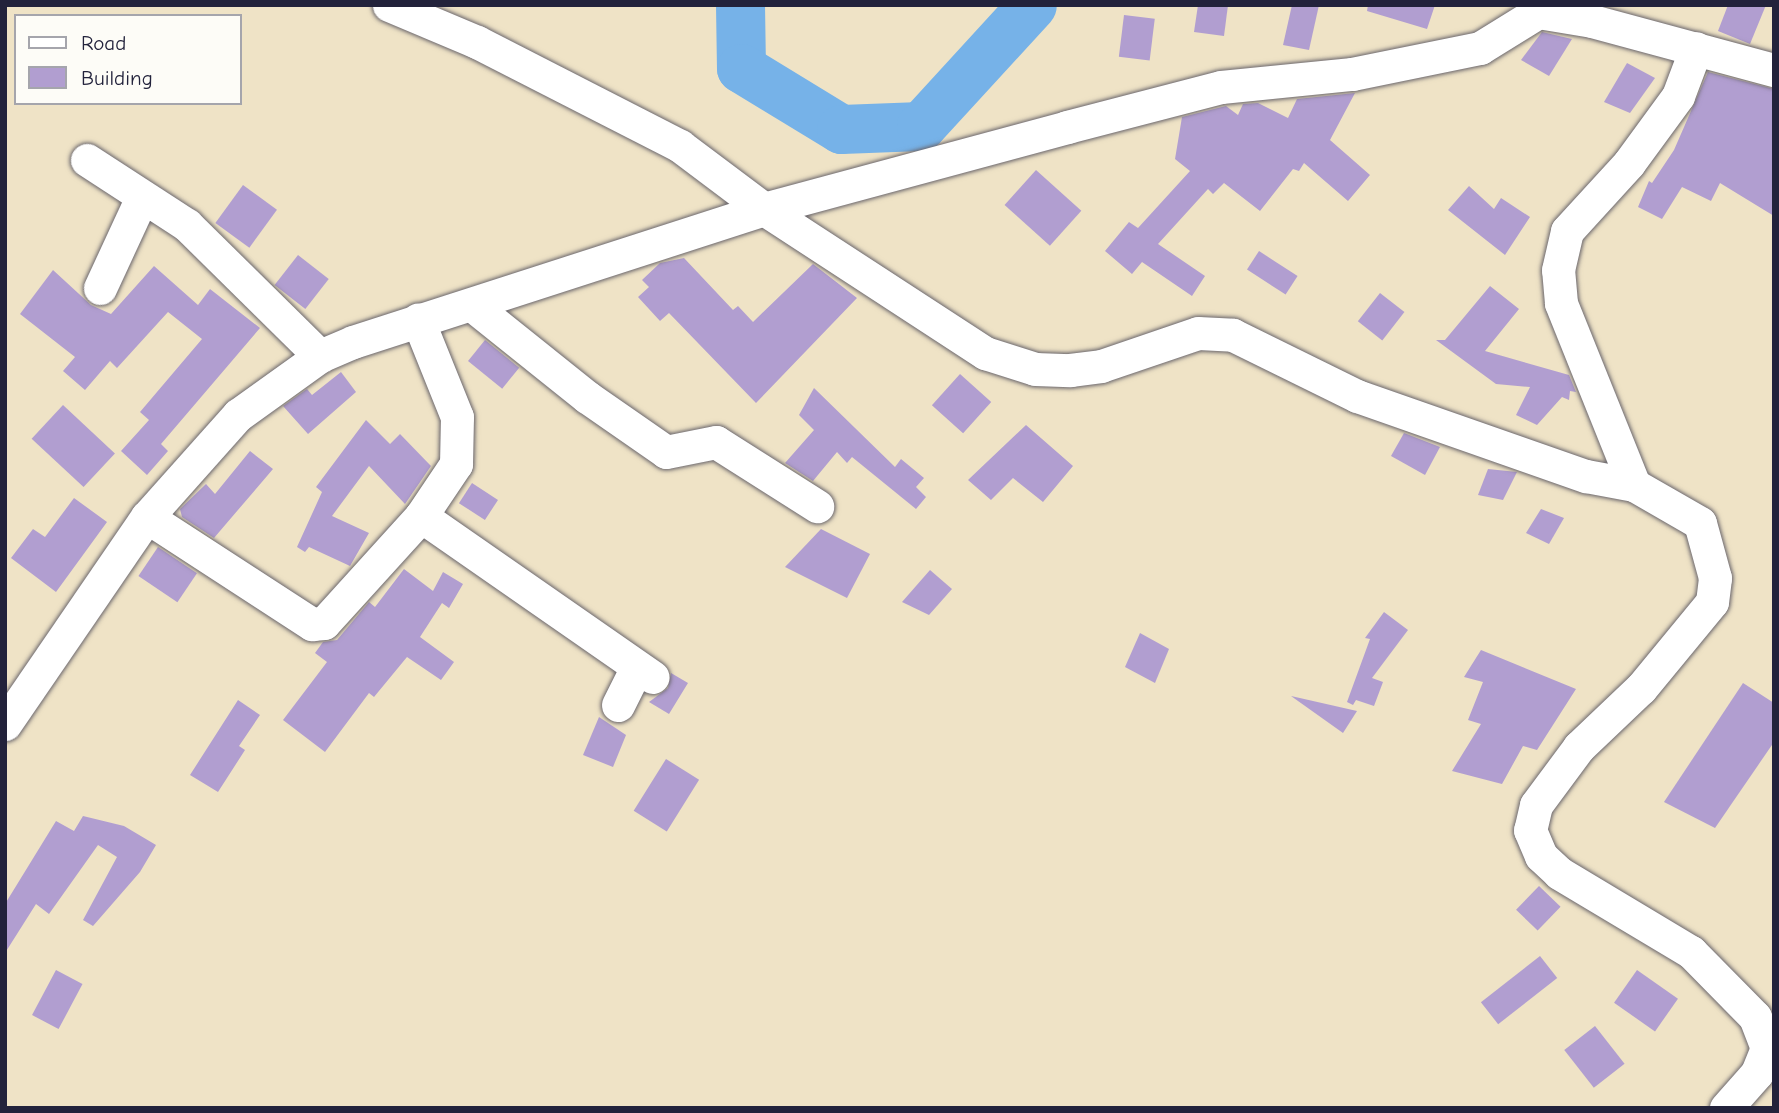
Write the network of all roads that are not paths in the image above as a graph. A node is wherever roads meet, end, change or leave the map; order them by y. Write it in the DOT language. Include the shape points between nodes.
graph roads {
  1 [pos="389,5"];
  2 [pos="1696,48"];
  3 [pos="1774,70"];
  4 [pos="87,160"];
  5 [pos="142,197"];
  6 [pos="764,209"];
  7 [pos="100,288"];
  8 [pos="472,305"];
  9 [pos="418,320"];
  10 [pos="320,356"];
  11 [pos="1634,485"];
  12 [pos="817,506"];
  13 [pos="421,516"];
  14 [pos="148,517"];
  15 [pos="618,705"];
  16 [pos="5,724"];
  17 [pos="1726,1108"];
  1 -- 6 [label="street" via="477,42 680,146"];
  2 -- 3 [label="street"];
  2 -- 6 [label="street" via="1538,12 1480,48 1352,74 1221,87"];
  2 -- 11 [label="street" via="1678,96 1629,163 1567,231 1558,270 1561,303"];
  4 -- 5 [label="street"];
  5 -- 7 [label="street"];
  5 -- 10 [label="street" via="198,234"];
  6 -- 8 [label="street"];
  6 -- 11 [label="street" via="985,354 1035,369 1070,370 1101,366 1198,333 1233,335 1357,396 1586,476"];
  8 -- 9 [label="street"];
  8 -- 12 [label="street" via="587,397 666,452 716,442"];
  9 -- 10 [label="street"];
  9 -- 13 [label="street" via="457,417 458,440 456,464"];
  10 -- 14 [label="street" via="238,415"];
  11 -- 17 [label="street" via="1700,523 1715,578 1712,602 1642,688 1579,747 1536,805 1530,831 1541,856 1559,873 1691,952 1755,1017 1767,1048 1757,1073"];
  13 -- 14 [label="street" via="343,607 324,623 312,624"];
  13 -- 15 [label="street" via="645,672"];
  14 -- 16 [label="street"];
}
